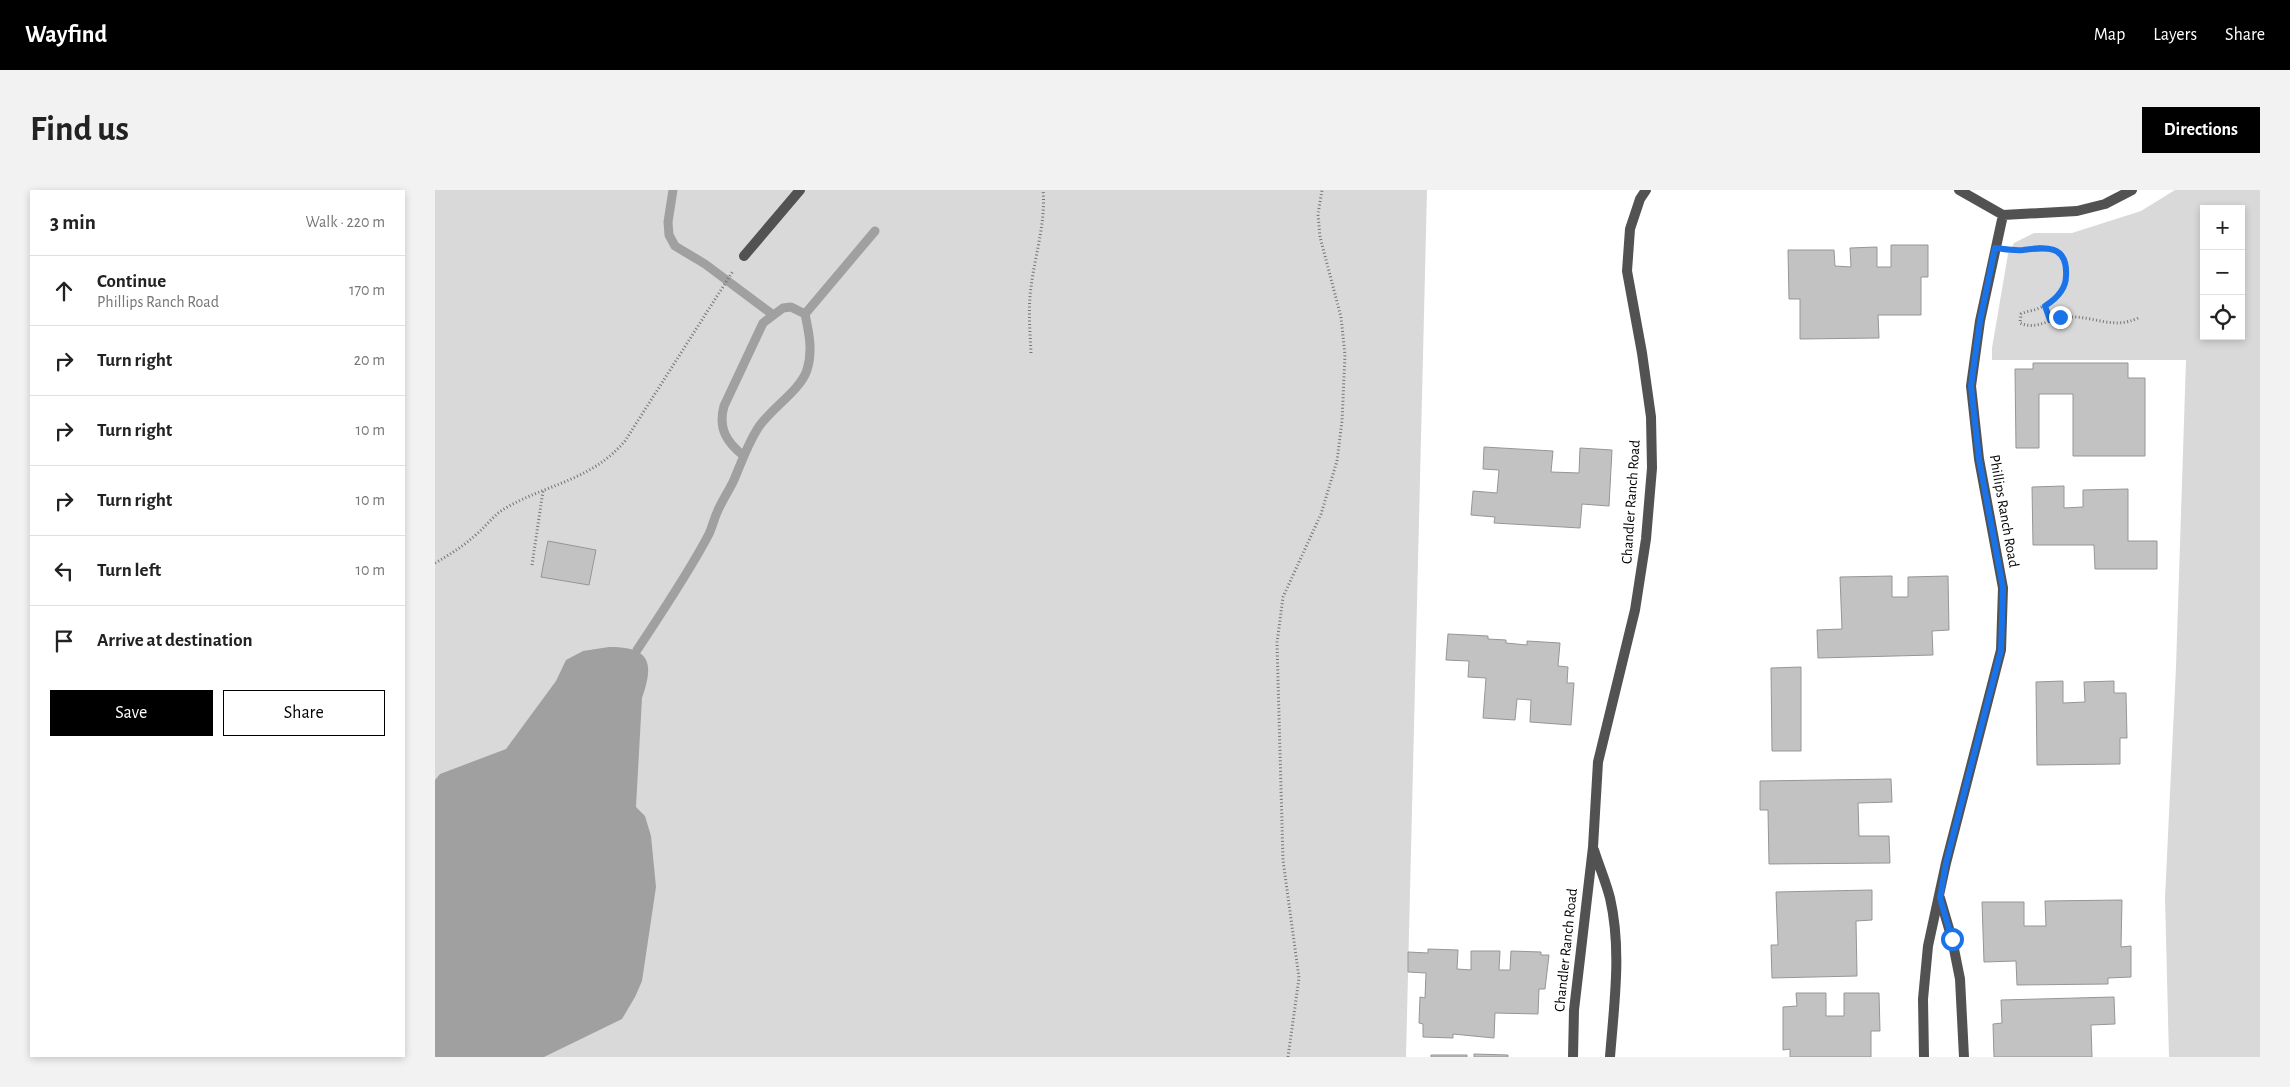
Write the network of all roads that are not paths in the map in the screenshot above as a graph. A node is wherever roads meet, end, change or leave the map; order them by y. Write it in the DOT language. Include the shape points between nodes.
graph roads {
  1 [pos="800,190"];
  2 [pos="1646,190"];
  3 [pos="1959,190"];
  4 [pos="2132,190"];
  5 [pos="2003,215"];
  6 [pos="744,256"];
  7 [pos="1593,847"];
  8 [pos="1940,898"];
  9 [pos="1573,1057"];
  10 [pos="1610,1057"];
  11 [pos="1924,1057"];
  12 [pos="1964,1057"];
  1 -- 6 [label="street"];
  2 -- 7 [label="street, Chandler Ranch Road" via="1630,229 1627,271 1651,417 1652,468 1635,610 1598,762"];
  3 -- 5 [label="street"];
  4 -- 5 [label="street" via="2105,204 2077,211"];
  5 -- 8 [label="street, Phillips Ranch Road" via="1978,329 1971,386 1979,459 2003,588 2001,650 1946,863"];
  7 -- 9 [label="street, Chandler Ranch Road" via="1576,991"];
  7 -- 10 [label="street, Chandler Ranch Road" via="1609,898 1615,935"];
  8 -- 11 [label="street, Phillips Ranch Road" via="1926,963"];
  8 -- 12 [label="street, Phillips Ranch Road" via="1960,979"];
}
